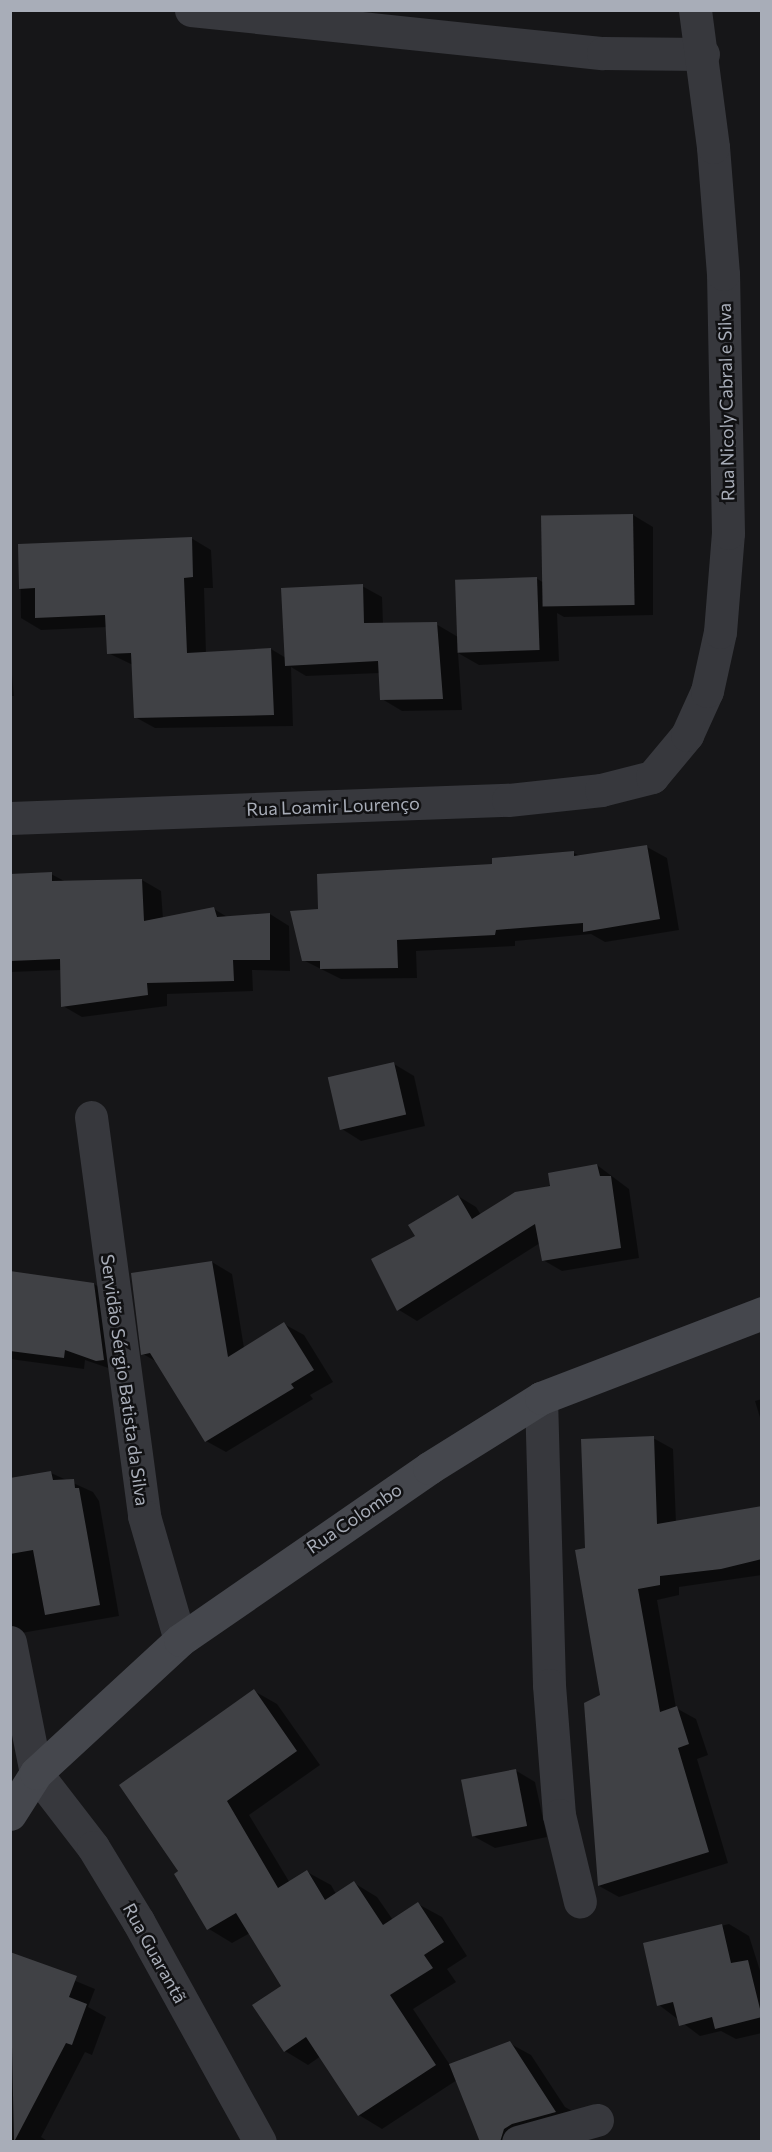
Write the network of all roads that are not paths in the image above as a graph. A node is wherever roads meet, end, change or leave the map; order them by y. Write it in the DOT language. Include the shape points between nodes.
graph roads {
  1 [pos="191,10"];
  2 [pos="695,10"];
  3 [pos="703,54"];
  4 [pos="652,777"];
  5 [pos="10,818"];
  6 [pos="91,1117"];
  7 [pos="762,1313"];
  8 [pos="541,1398"];
  9 [pos="180,1640"];
  10 [pos="10,1642"];
  11 [pos="23,1772"];
  12 [pos="10,1814"];
  13 [pos="580,1902"];
  14 [pos="597,2120"];
  15 [pos="260,2142"];
  16 [pos="518,2142"];
  1 -- 3 [label="street" via="603,53"];
  2 -- 3 [label="street, Rua Nicoly Cabral e Silva"];
  3 -- 4 [label="street, Rua Nicoly Cabral e Silva" via="723,274 729,420 727,544 720,632 707,691 687,735"];
  4 -- 5 [label="street, Rua Loamir Lourenço" via="601,790 508,800"];
  6 -- 9 [label="street, Servidão Sérgio Batista da Silva" via="144,1516"];
  7 -- 8 [label="street, Rua Colombo"];
  8 -- 9 [label="street, Rua Colombo" via="419,1474"];
  8 -- 13 [label="street" via="549,1685 559,1815"];
  9 -- 11 [label="street, Rua Colombo"];
  10 -- 11 [label="street"];
  11 -- 12 [label="street, Rua Colombo"];
  11 -- 15 [label="street, Rua Guarantã" via="93,1847"];
  14 -- 16 [label="street"];
}
